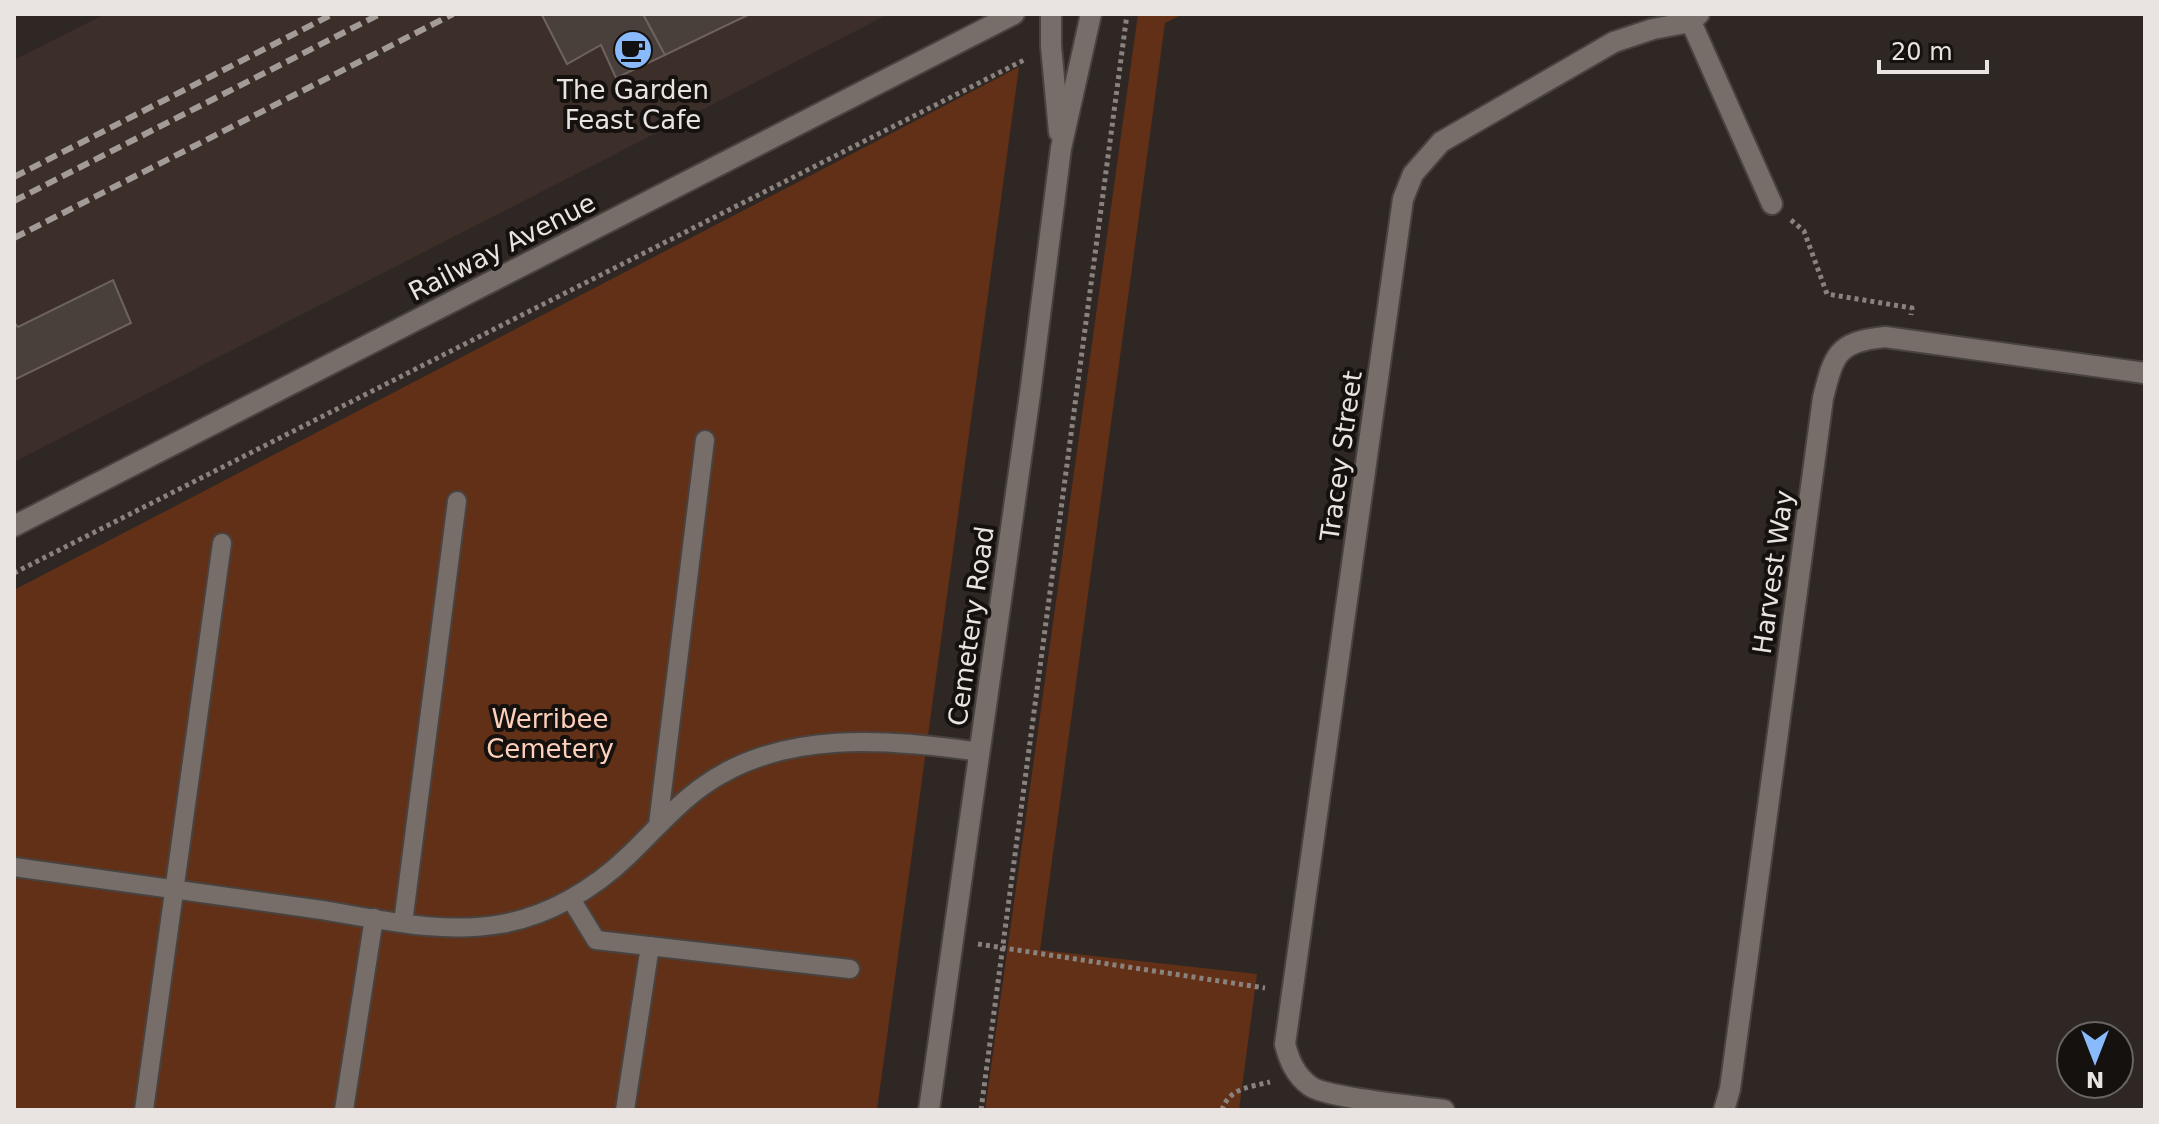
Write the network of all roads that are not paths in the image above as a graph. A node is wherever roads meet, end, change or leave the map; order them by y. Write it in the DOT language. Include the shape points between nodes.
graph roads {
  1 [pos="1014,14"];
  2 [pos="1051,14"];
  3 [pos="1091,14"];
  4 [pos="1695,18"];
  5 [pos="1061,148"];
  6 [pos="1772,204"];
  7 [pos="2145,373"];
  8 [pos="705,440"];
  9 [pos="457,501"];
  10 [pos="14,526"];
  11 [pos="222,543"];
  12 [pos="980,752"];
  13 [pos="658,825"];
  14 [pos="14,867"];
  15 [pos="175,889"];
  16 [pos="571,899"];
  17 [pos="374,918"];
  18 [pos="403,923"];
  19 [pos="650,946"];
  20 [pos="850,969"];
  21 [pos="144,1110"];
  22 [pos="344,1110"];
  23 [pos="625,1110"];
  24 [pos="929,1110"];
  25 [pos="1444,1110"];
  26 [pos="1724,1110"];
  1 -- 10 [label="street, Railway Avenue"];
  2 -- 5 [label="street, Cemetery Road"];
  3 -- 5 [label="street, Cemetery Road"];
  4 -- 6 [label="street"];
  4 -- 25 [label="street, Tracey Street" via="1614,42 1441,142 1407,186 1285,1044 1298,1075 1312,1088"];
  5 -- 12 [label="street, Cemetery Road"];
  7 -- 26 [label="street, Harvest Way" via="1885,337 1858,341 1837,355 1823,398"];
  8 -- 13 [label="lane"];
  9 -- 18 [label="lane"];
  11 -- 15 [label="lane"];
  12 -- 13 [label="lane" via="879,741 792,749 706,784"];
  12 -- 24 [label="street, Cemetery Road"];
  13 -- 16 [label="lane" via="627,858"];
  14 -- 15 [label="lane"];
  15 -- 17 [label="lane"];
  15 -- 21 [label="lane"];
  16 -- 18 [label="lane" via="502,924"];
  16 -- 19 [label="lane" via="596,940"];
  17 -- 18 [label="lane"];
  17 -- 22 [label="lane"];
  19 -- 20 [label="lane"];
  19 -- 23 [label="lane"];
}
